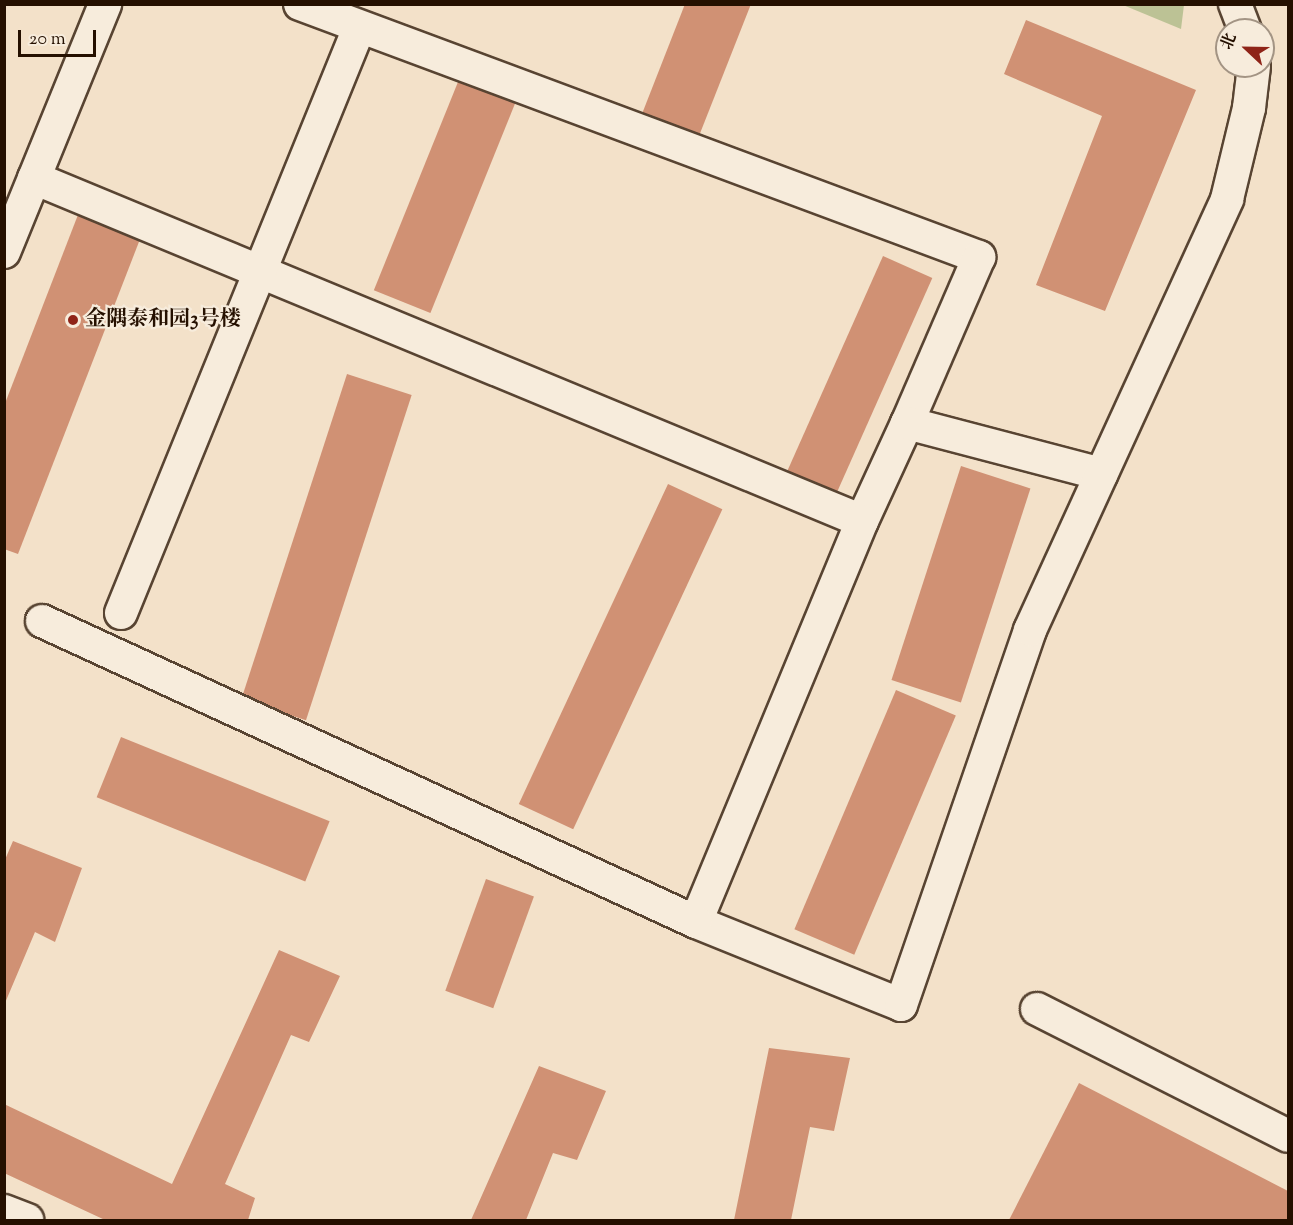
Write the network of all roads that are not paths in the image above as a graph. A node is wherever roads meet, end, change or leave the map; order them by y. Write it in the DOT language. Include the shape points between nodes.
graph roads {
  1 [pos="105,4"];
  2 [pos="300,4"];
  3 [pos="1234,4"];
  4 [pos="1240,18"];
  5 [pos="359,28"];
  6 [pos="1253,78"];
  7 [pos="34,178"];
  8 [pos="4,252"];
  9 [pos="259,271"];
  10 [pos="907,423"];
  11 [pos="1101,474"];
  12 [pos="862,521"];
  13 [pos="121,614"];
  14 [pos="42,621"];
  15 [pos="696,922"];
  16 [pos="1037,1010"];
  17 [pos="1288,1136"];
  18 [pos="4,1211"];
  19 [pos="27,1221"];
  1 -- 7 [label="street"];
  2 -- 5 [label="street"];
  3 -- 4 [label="street"];
  5 -- 9 [label="street"];
  5 -- 10 [label="street" via="979,257"];
  6 -- 11 [label="street" via="1227,199"];
  7 -- 8 [label="street"];
  7 -- 9 [label="street"];
  9 -- 12 [label="street"];
  9 -- 13 [label="street"];
  10 -- 11 [label="street"];
  10 -- 12 [label="street"];
  11 -- 15 [label="street" via="1030,630 901,1005"];
  12 -- 15 [label="street"];
  14 -- 15 [label="street"];
  16 -- 17 [label="street"];
  18 -- 19 [label="street"];
}
